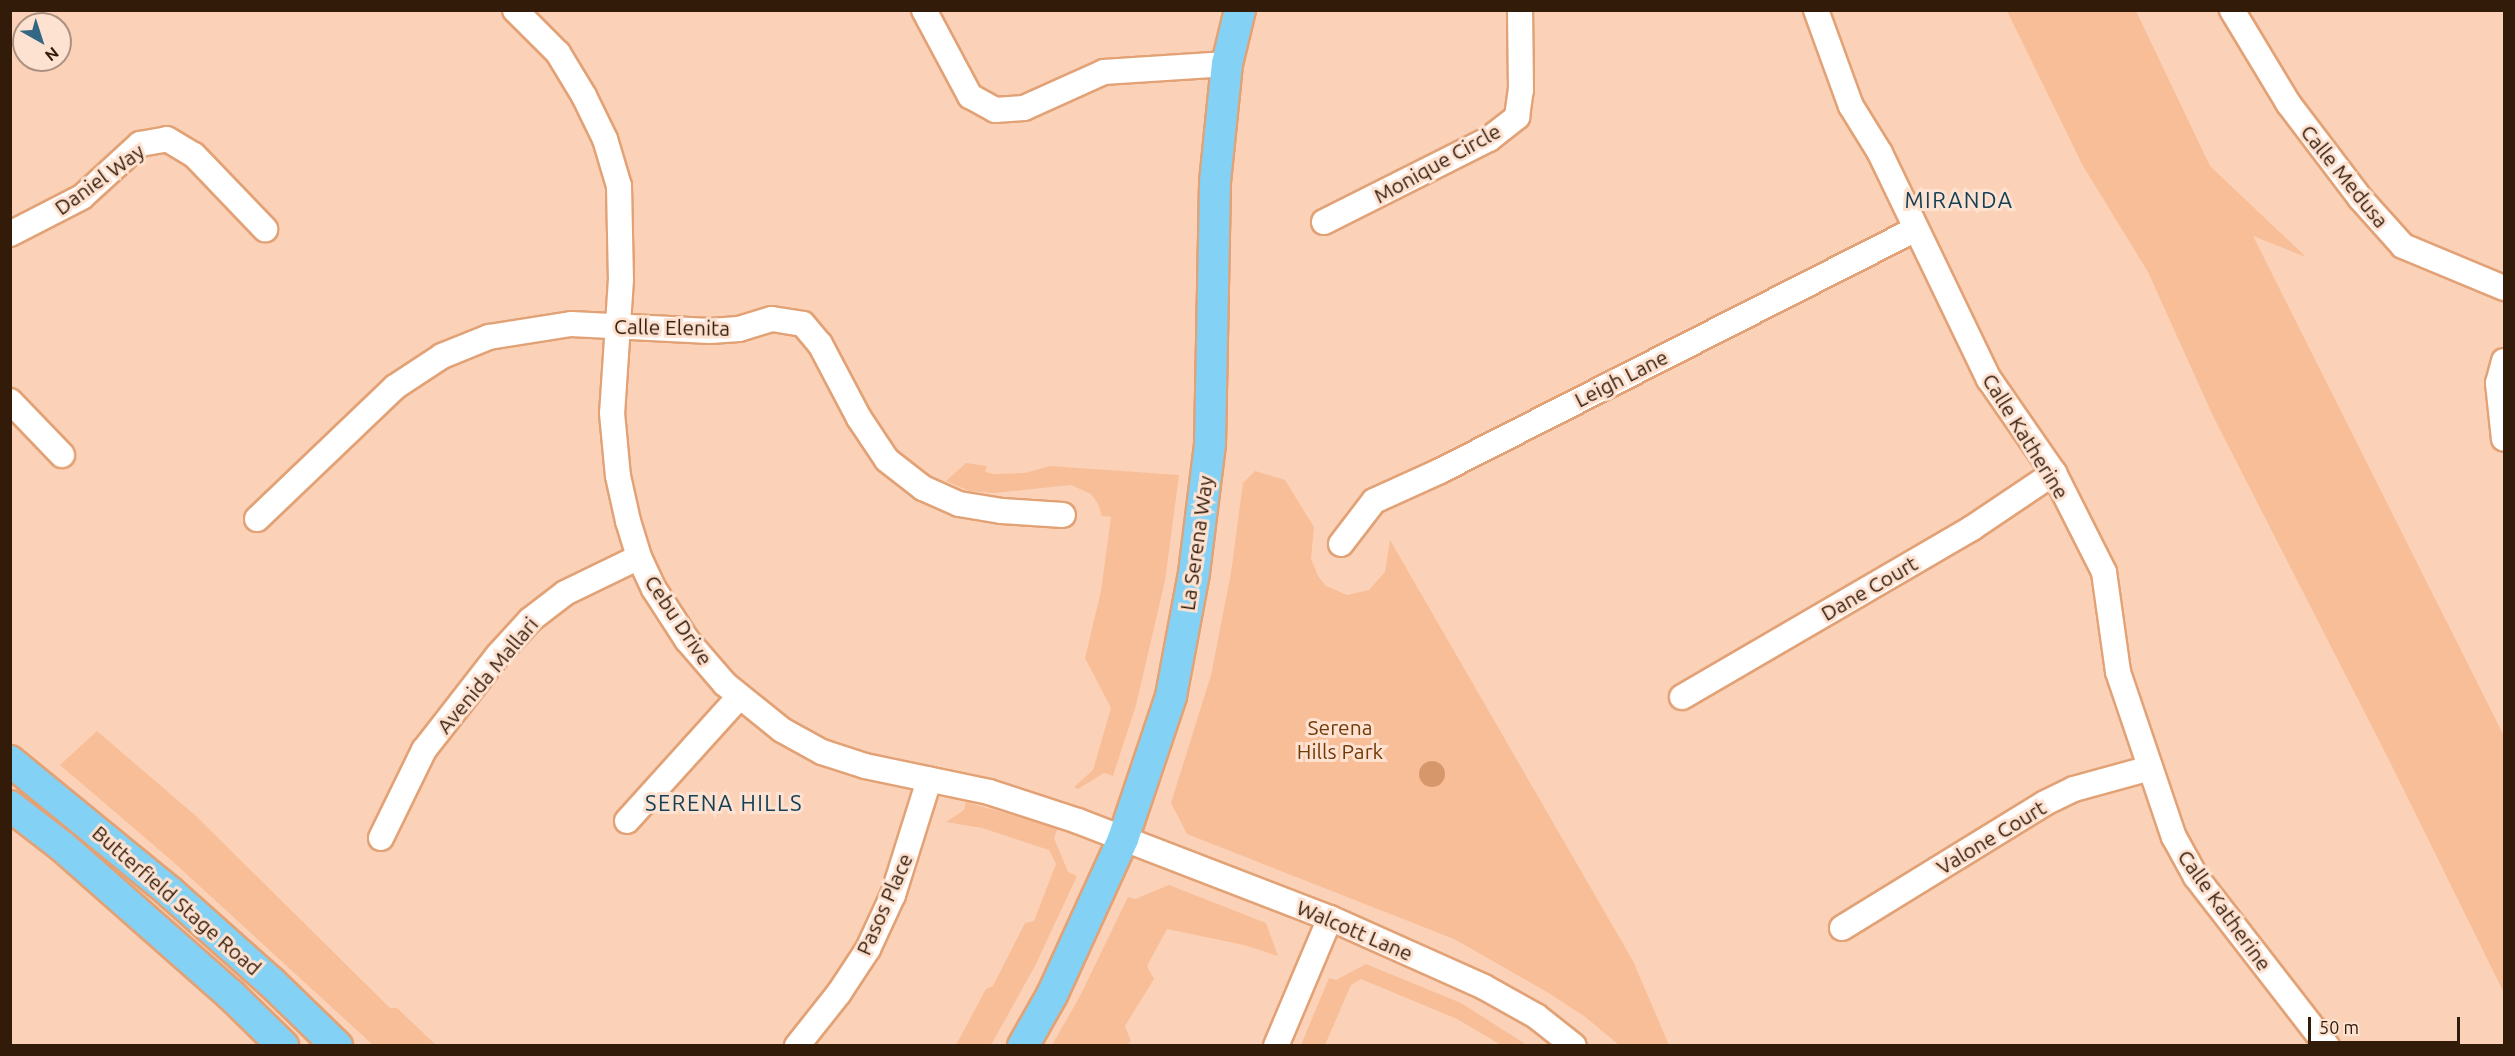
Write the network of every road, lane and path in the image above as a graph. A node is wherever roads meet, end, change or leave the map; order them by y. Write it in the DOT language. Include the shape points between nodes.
graph roads {
  1 [pos="515,10"];
  2 [pos="924,10"];
  3 [pos="1240,10"];
  4 [pos="1520,10"];
  5 [pos="1816,10"];
  6 [pos="2232,10"];
  7 [pos="1227,64"];
  8 [pos="1324,222"];
  9 [pos="265,229"];
  10 [pos="1916,229"];
  11 [pos="10,234"];
  12 [pos="2505,288"];
  13 [pos="618,326"];
  14 [pos="2505,361"];
  15 [pos="10,401"];
  16 [pos="2505,439"];
  17 [pos="62,455"];
  18 [pos="2054,473"];
  19 [pos="1063,515"];
  20 [pos="257,519"];
  21 [pos="1341,544"];
  22 [pos="639,557"];
  23 [pos="739,697"];
  24 [pos="1682,697"];
  25 [pos="10,761"];
  26 [pos="2150,768"];
  27 [pos="929,780"];
  28 [pos="10,806"];
  29 [pos="627,821"];
  30 [pos="381,838"];
  31 [pos="1123,839"];
  32 [pos="1330,918"];
  33 [pos="1842,928"];
  34 [pos="283,1046"];
  35 [pos="337,1046"];
  36 [pos="797,1046"];
  37 [pos="1023,1046"];
  38 [pos="1276,1046"];
  39 [pos="1574,1046"];
  40 [pos="2327,1046"];
  1 -- 13 [label="street, Cebu Drive" via="558,53 605,139 619,186"];
  2 -- 7 [label="street" via="970,96 995,110 1024,108 1104,72"];
  3 -- 7 [label="main road, La Serena Way"];
  4 -- 8 [label="street, Monique Circle" via="1521,90 1517,117 1489,140"];
  5 -- 10 [label="street, Calle Katherine" via="1851,106 1880,153"];
  6 -- 12 [label="street, Calle Medusa" via="2288,103 2360,198 2403,246"];
  7 -- 31 [label="main road, La Serena Way" via="1215,182 1210,444 1194,573 1171,696"];
  9 -- 11 [label="street, Daniel Way" via="194,155 167,140 140,144 82,197"];
  10 -- 18 [label="street, Calle Katherine" via="1989,379"];
  10 -- 21 [label="street, Leigh Lane" via="1374,501"];
  13 -- 19 [label="street, Calle Elenita" via="710,331 739,329 772,319 803,324 820,344 886,460 923,488 959,504"];
  13 -- 20 [label="street, Calle Elenita" via="571,324 529,329 489,337 442,356 394,387"];
  13 -- 22 [label="street, Cebu Drive" via="612,413 618,476"];
  14 -- 16 [label="street" via="2498,383"];
  15 -- 17 [label="street"];
  18 -- 24 [label="street, Dane Court" via="1972,528"];
  18 -- 26 [label="street, Calle Katherine" via="2104,572 2118,672"];
  22 -- 23 [label="street, Cebu Drive" via="654,589 687,640"];
  22 -- 30 [label="street, Avenida Mallari" via="565,593 530,620 424,750"];
  23 -- 27 [label="street, Cebu Drive" via="782,730 822,752"];
  23 -- 29 [label="street"];
  25 -- 35 [label="main road, Butterfield Stage Road" via="171,893"];
  26 -- 33 [label="street, Valone Court" via="2074,789 2045,803"];
  26 -- 40 [label="street, Calle Katherine" via="2174,837 2196,877"];
  27 -- 31 [label="street, Cebu Drive" via="989,792"];
  27 -- 36 [label="street, Pasos Place" via="893,895 868,949"];
  28 -- 34 [label="main road, Butterfield Stage Road" via="63,847"];
  31 -- 32 [label="street, Walcott Lane"];
  31 -- 37 [label="main road, La Serena Way" via="1052,995"];
  32 -- 38 [label="street"];
  32 -- 39 [label="street, Walcott Lane" via="1484,987 1536,1016"];
}
